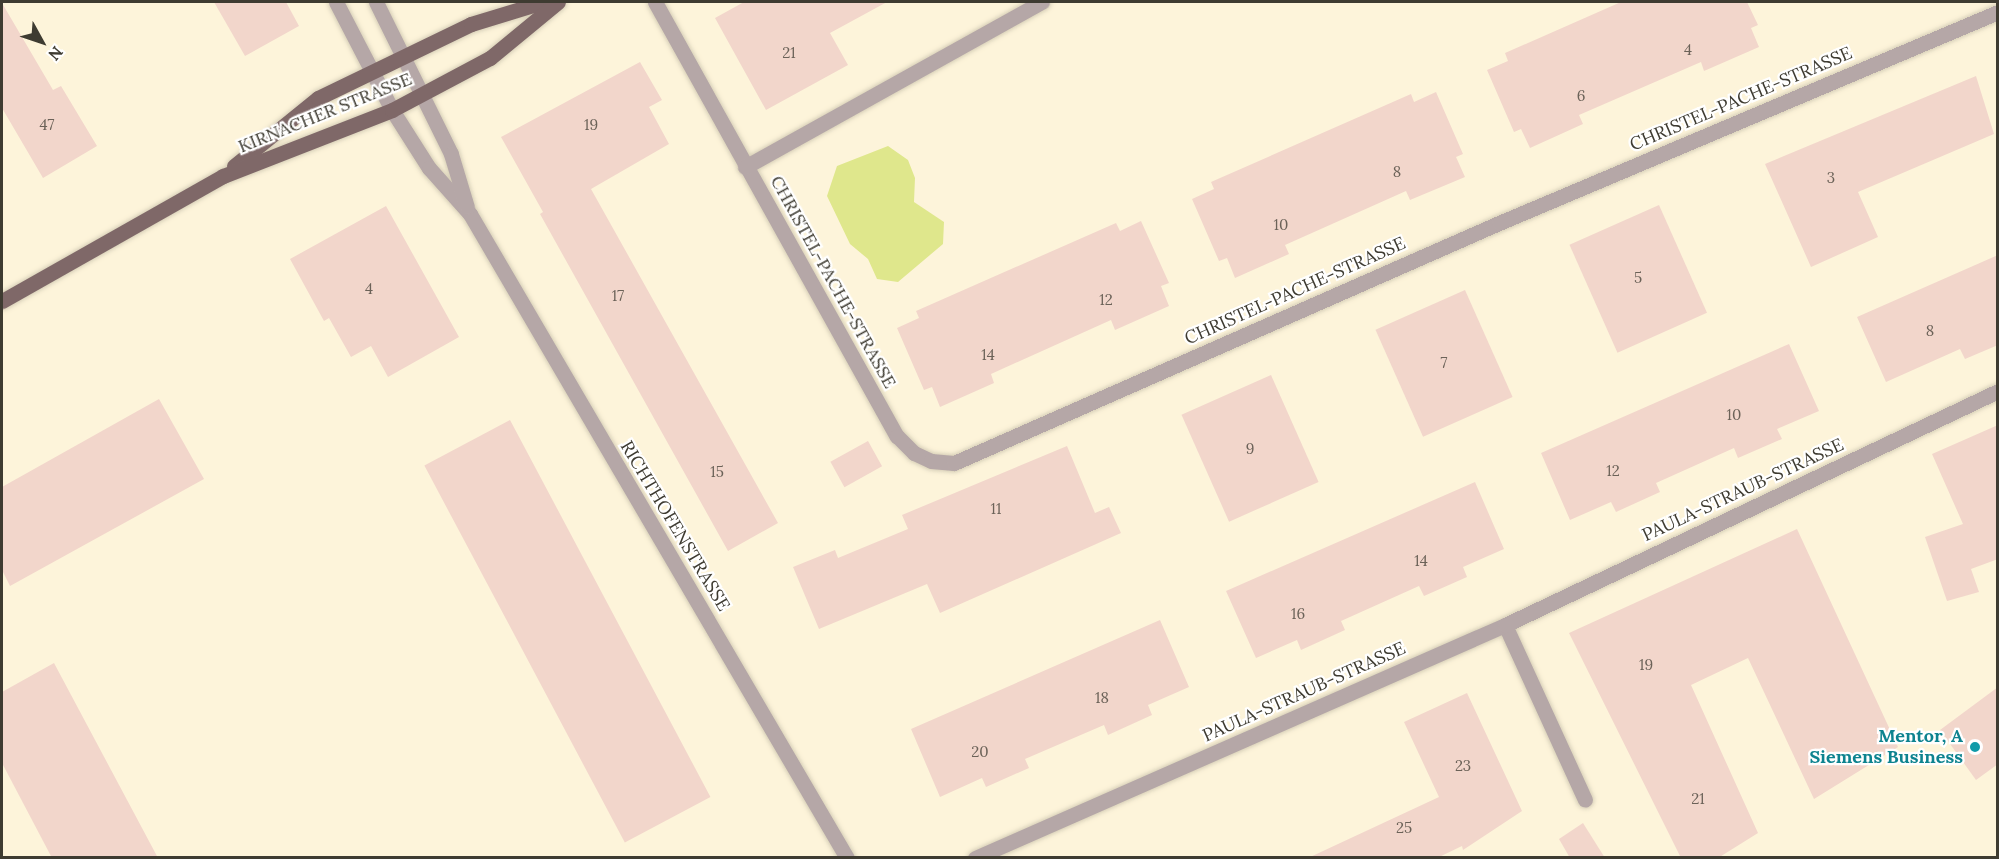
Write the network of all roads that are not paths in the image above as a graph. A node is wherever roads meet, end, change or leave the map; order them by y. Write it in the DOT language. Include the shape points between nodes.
graph roads {
  1 [pos="336,2"];
  2 [pos="376,2"];
  3 [pos="543,2"];
  4 [pos="558,2"];
  5 [pos="655,2"];
  6 [pos="1042,2"];
  7 [pos="1998,12"];
  8 [pos="403,55"];
  9 [pos="372,71"];
  10 [pos="423,94"];
  11 [pos="392,110"];
  12 [pos="746,166"];
  13 [pos="223,176"];
  14 [pos="470,214"];
  15 [pos="2,301"];
  16 [pos="1998,391"];
  17 [pos="1505,625"];
  18 [pos="1585,800"];
  19 [pos="847,858"];
  20 [pos="975,858"];
  1 -- 9 [label="street, RICHTHOFENSTRASSE"];
  2 -- 8 [label="street, RICHTHOFENSTRASSE"];
  3 -- 8 [label="main road, KIRNACHER STRASSE" via="471,24"];
  4 -- 10 [label="main road, KIRNACHER STRASSE" via="490,58"];
  5 -- 12 [label="street, CHRISTEL-PACHE-STRASSE"];
  6 -- 12 [label="street, CHRISTEL-PACHE-STRASSE"];
  7 -- 12 [label="street, CHRISTEL-PACHE-STRASSE" via="1499,223 954,463 923,457 897,436"];
  8 -- 9 [label="main road, KIRNACHER STRASSE"];
  8 -- 10 [label="street, RICHTHOFENSTRASSE"];
  9 -- 11 [label="street, RICHTHOFENSTRASSE"];
  9 -- 13 [label="main road, KIRNACHER STRASSE" via="318,98"];
  10 -- 11 [label="main road, KIRNACHER STRASSE"];
  10 -- 14 [label="street, RICHTHOFENSTRASSE" via="450,154"];
  11 -- 13 [label="main road, KIRNACHER STRASSE"];
  11 -- 14 [label="street, RICHTHOFENSTRASSE" via="429,168"];
  13 -- 15 [label="main road, KIRNACHER STRASSE"];
  14 -- 19 [label="street, RICHTHOFENSTRASSE"];
  16 -- 17 [label="street, PAULA-STRAUB-STRASSE"];
  17 -- 18 [label="street"];
  17 -- 20 [label="street, PAULA-STRAUB-STRASSE"];
}
